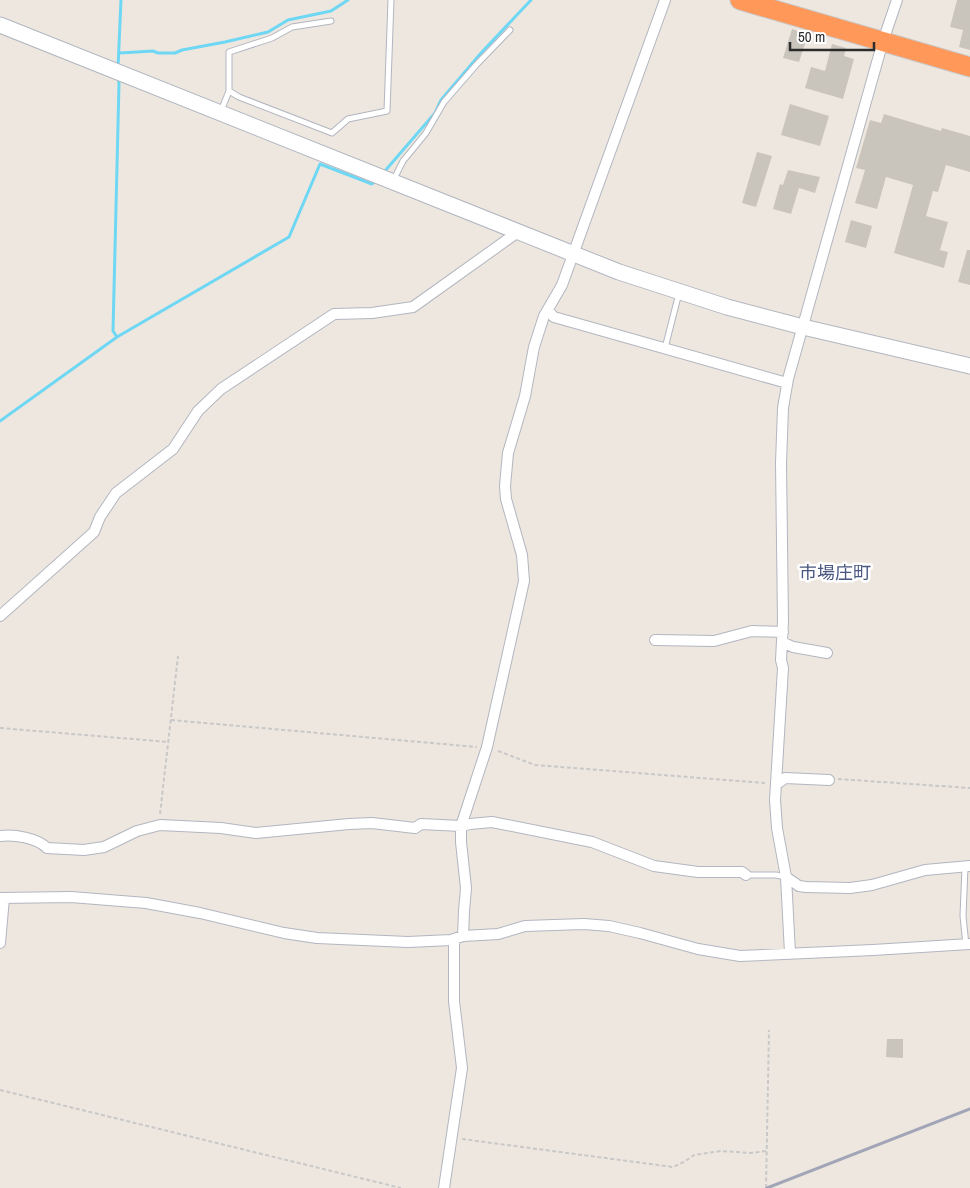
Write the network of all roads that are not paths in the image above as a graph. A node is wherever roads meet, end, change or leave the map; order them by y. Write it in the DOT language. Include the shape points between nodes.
graph roads {
  1 [pos="391,0"];
  2 [pos="665,0"];
  3 [pos="740,0"];
  4 [pos="898,0"];
  5 [pos="331,20"];
  6 [pos="0,25"];
  7 [pos="510,30"];
  8 [pos="883,41"];
  9 [pos="970,67"];
  10 [pos="229,92"];
  11 [pos="219,113"];
  12 [pos="384,178"];
  13 [pos="518,232"];
  14 [pos="573,254"];
  15 [pos="679,292"];
  16 [pos="548,311"];
  17 [pos="803,326"];
  18 [pos="665,348"];
  19 [pos="970,366"];
  20 [pos="787,383"];
  21 [pos="0,616"];
  22 [pos="782,637"];
  23 [pos="655,640"];
  24 [pos="827,653"];
  25 [pos="829,780"];
  26 [pos="777,784"];
  27 [pos="461,826"];
  28 [pos="0,836"];
  29 [pos="968,866"];
  30 [pos="746,875"];
  31 [pos="786,878"];
  32 [pos="2,898"];
  33 [pos="458,938"];
  34 [pos="0,943"];
  35 [pos="968,944"];
  36 [pos="790,953"];
  37 [pos="444,1188"];
  1 -- 10 [label="lane" via="387,111 348,118 332,133"];
  2 -- 14 [label="street"];
  3 -- 8 [label="highway"];
  4 -- 8 [label="street"];
  5 -- 10 [label="lane" via="292,27 272,38 229,52"];
  6 -- 11 [label="street"];
  7 -- 12 [label="lane" via="444,102 426,133"];
  8 -- 9 [label="highway"];
  8 -- 17 [label="street"];
  10 -- 11 [label="lane"];
  11 -- 12 [label="street"];
  12 -- 13 [label="street"];
  13 -- 14 [label="street"];
  13 -- 21 [label="street" via="412,307 334,314 221,389 198,411 173,449 116,493 94,532"];
  14 -- 15 [label="street"];
  14 -- 16 [label="street"];
  15 -- 17 [label="street"];
  15 -- 18 [label="lane"];
  16 -- 18 [label="street" via="554,317"];
  16 -- 27 [label="street" via="534,347 525,396 508,453 505,486 522,555 524,581 490,748"];
  17 -- 19 [label="street"];
  17 -- 20 [label="street"];
  18 -- 20 [label="street"];
  20 -- 22 [label="street" via="781,463"];
  22 -- 23 [label="street" via="752,631 714,642"];
  22 -- 24 [label="street" via="793,647"];
  22 -- 26 [label="street"];
  25 -- 26 [label="street" via="786,778"];
  26 -- 31 [label="street" via="777,828"];
  27 -- 28 [label="street" via="421,824 415,828 372,823 256,833 160,825 137,831 104,847 84,850 47,848 42,843"];
  27 -- 30 [label="street" via="492,822 592,842 654,866 698,872 742,872"];
  27 -- 33 [label="street" via="466,888"];
  29 -- 31 [label="street" via="925,870 850,888 806,887"];
  29 -- 35 [label="lane" via="963,916"];
  30 -- 31 [label="lane" via="776,874"];
  31 -- 36 [label="street"];
  32 -- 33 [label="street" via="71,897 146,903 317,938 408,942"];
  32 -- 34 [label="street"];
  33 -- 36 [label="street" via="498,934 525,926 594,924 740,956"];
  33 -- 37 [label="street" via="454,1001 462,1068"];
  35 -- 36 [label="street"];
}
